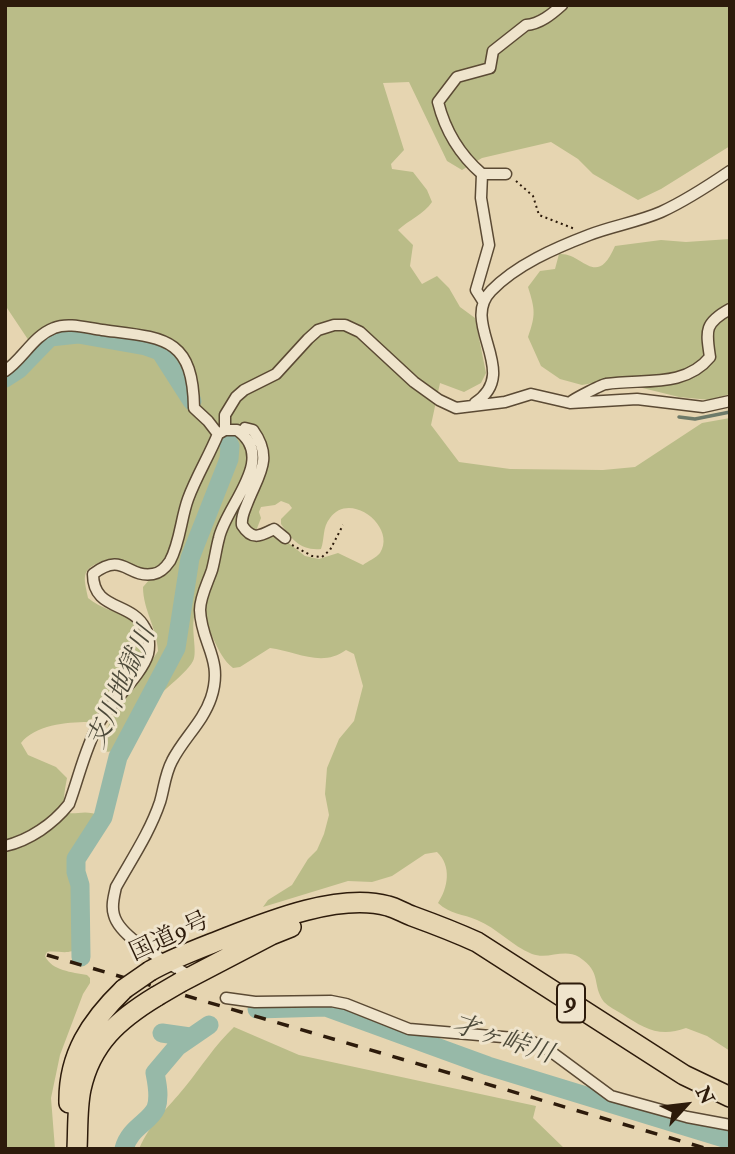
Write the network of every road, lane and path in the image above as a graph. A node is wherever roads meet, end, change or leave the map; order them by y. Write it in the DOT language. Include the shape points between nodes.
graph roads {
  1 [pos="562,5"];
  2 [pos="730,171"];
  3 [pos="482,174"];
  4 [pos="506,174"];
  5 [pos="589,235"];
  6 [pos="483,301"];
  7 [pos="730,309"];
  8 [pos="5,371"];
  9 [pos="730,401"];
  10 [pos="570,402"];
  11 [pos="473,405"];
  12 [pos="221,432"];
  13 [pos="242,433"];
  14 [pos="343,525"];
  15 [pos="285,538"];
  16 [pos="5,846"];
  17 [pos="410,915"];
  18 [pos="168,961"];
  19 [pos="186,980"];
  20 [pos="226,998"];
  21 [pos="730,1097"];
  22 [pos="730,1125"];
  23 [pos="76,1149"];
  1 -- 3 [label="street" via="493,51 489,68 457,77 438,102 458,149"];
  2 -- 5 [label="street" via="660,212"];
  3 -- 4 [label="street"];
  3 -- 6 [label="street" via="489,245 476,290"];
  4 -- 5 [label="path" via="533,196 539,215"];
  5 -- 6 [label="street" via="541,256 508,277"];
  6 -- 11 [label="street" via="482,327 494,367 493,382 487,395"];
  7 -- 10 [label="street" via="713,319 707,330 710,357 694,371 662,381 604,384"];
  8 -- 12 [label="street" via="41,335 59,326 157,338 179,351 191,370 194,408"];
  9 -- 10 [label="street" via="703,407 637,400"];
  10 -- 11 [label="street" via="531,394"];
  11 -- 12 [label="street" via="457,408 439,400 360,332 334,325 318,330 276,374 236,397"];
  12 -- 13 [label="street" via="233,429"];
  12 -- 16 [label="street" via="188,497 168,565 156,574 143,574 115,563 93,574 98,595 142,622 149,652 99,723 69,804 34,835"];
  13 -- 15 [label="street" via="245,428 253,430 264,456 242,526 252,536 274,529"];
  13 -- 18 [label="street" via="252,446 253,462 223,523 200,606 215,664 213,691 202,718 170,765 159,803 113,898 114,915 124,932"];
  14 -- 15 [label="path" via="326,555 319,558"];
  17 -- 18 [label="highway, 国道9号 / 9" via="388,906 336,904 268,922"];
  17 -- 19 [label="highway, 国道9号 / 9" via="353,914 313,920 271,934"];
  17 -- 21 [label="highway, 国道9号 / 9" via="477,942 684,1075"];
  18 -- 19 [label="street"];
  18 -- 23 [label="highway, 国道9号 / 9, bridge" via="124,989 92,1024 74,1063 69,1089"];
  19 -- 23 [label="highway, 国道9号 / 9, bridge" via="112,1028 89,1063 80,1090"];
  20 -- 22 [label="street" via="346,1004 410,1029 526,1039 546,1048 611,1096"];
}
